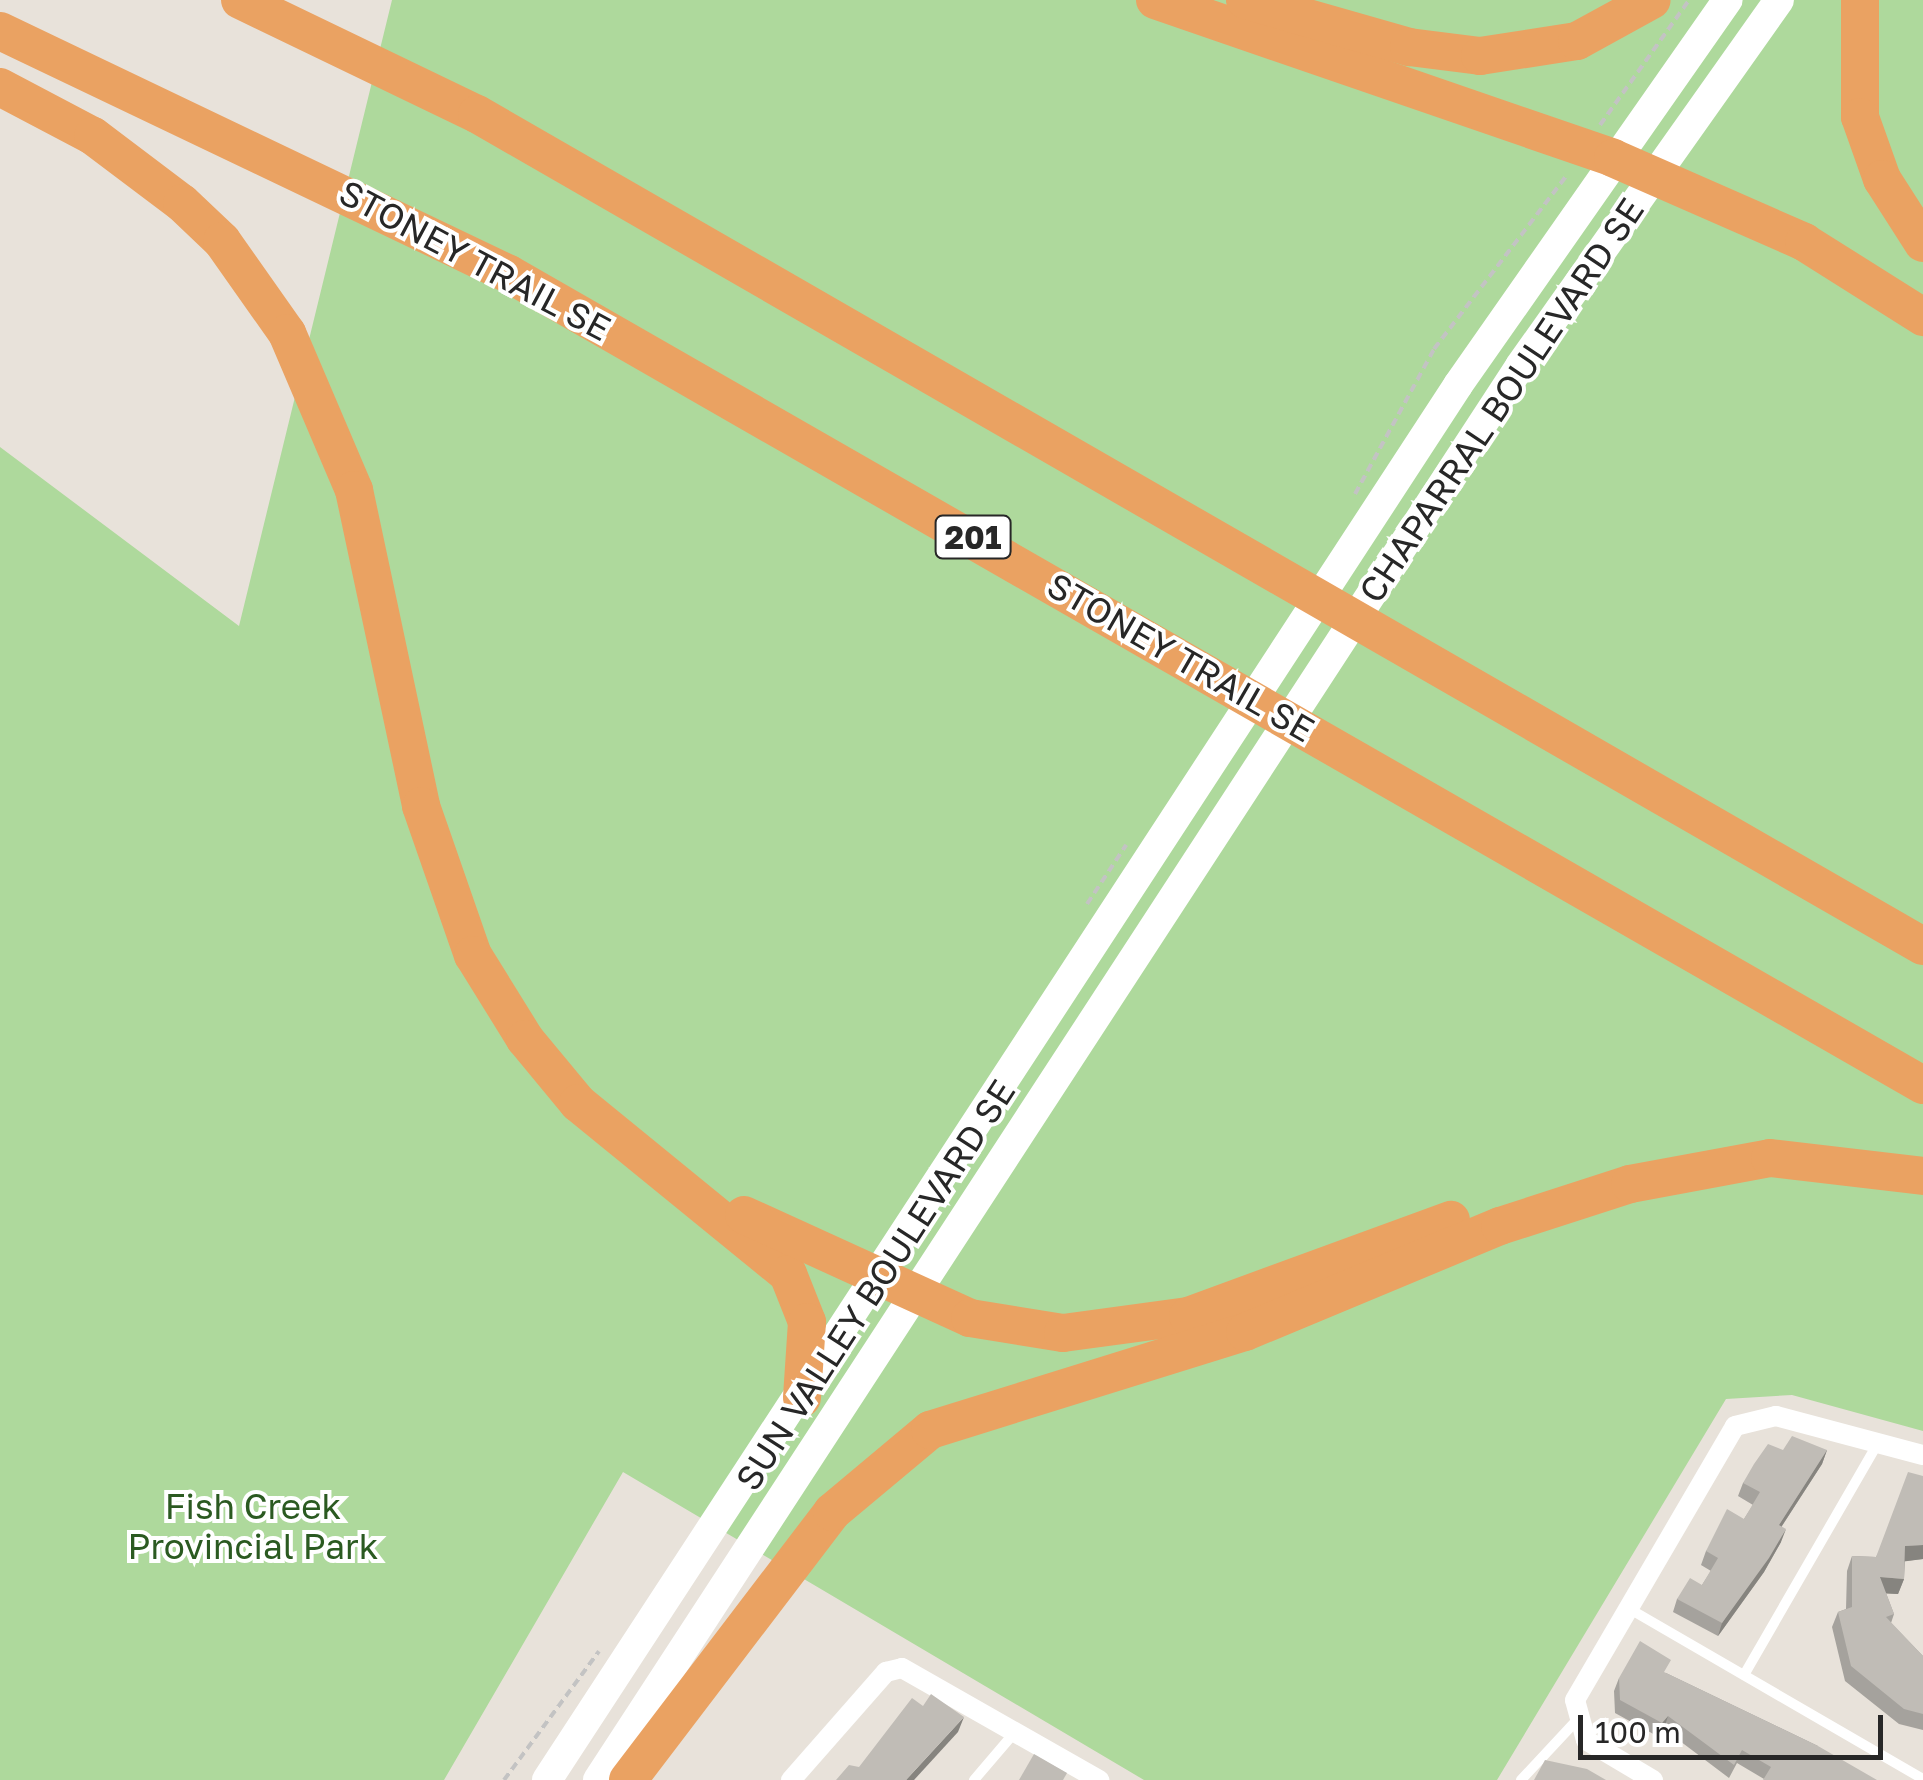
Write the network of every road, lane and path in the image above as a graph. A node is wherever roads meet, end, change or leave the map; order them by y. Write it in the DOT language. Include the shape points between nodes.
graph roads {
  1 [pos="240,0"];
  2 [pos="1154,0"];
  3 [pos="1244,0"];
  4 [pos="1652,0"];
  5 [pos="1690,0"];
  6 [pos="1728,0"];
  7 [pos="1779,0"];
  8 [pos="1860,0"];
  9 [pos="0,32"];
  10 [pos="0,87"];
  11 [pos="1604,146"];
  12 [pos="1574,170"];
  13 [pos="1652,175"];
  14 [pos="1923,243"];
  15 [pos="1923,317"];
  16 [pos="1359,513"];
  17 [pos="1197,786"];
  18 [pos="1233,806"];
  19 [pos="1923,946"];
  20 [pos="1923,1085"];
  21 [pos="1770,1158"];
  22 [pos="1923,1176"];
  23 [pos="674,1181"];
  24 [pos="880,1278"];
  25 [pos="917,1294"];
  26 [pos="802,1398"];
  27 [pos="1880,1440"];
  28 [pos="1923,1456"];
  29 [pos="1628,1608"];
  30 [pos="608,1640"];
  31 [pos="1744,1675"];
  32 [pos="1576,1720"];
  33 [pos="1016,1732"];
  34 [pos="1923,1779"];
  35 [pos="504,1780"];
  36 [pos="547,1780"];
  37 [pos="598,1780"];
  38 [pos="628,1780"];
  39 [pos="791,1780"];
  40 [pos="974,1780"];
  41 [pos="1099,1780"];
  42 [pos="1521,1780"];
  43 [pos="1653,1780"];
  1 -- 19 [label="highway" via="477,114"];
  2 -- 11 [label="highway"];
  3 -- 4 [label="highway" via="1409,47 1480,56 1577,41"];
  5 -- 11 [label="path"];
  6 -- 11 [label="main road, CHAPARRAL BOULEVARD SE"];
  7 -- 13 [label="main road, CHAPARRAL BOULEVARD SE"];
  8 -- 14 [label="highway" via="1860,117 1882,179"];
  9 -- 20 [label="highway, STONEY TRAIL SE / 201" via="509,274"];
  10 -- 23 [label="highway" via="93,136 182,204 222,241 287,333 354,490 421,806 468,942 564,1088"];
  11 -- 13 [label="highway"];
  11 -- 16 [label="main road, CHAPARRAL BOULEVARD SE"];
  12 -- 16 [label="path" via="1434,349"];
  13 -- 15 [label="highway" via="1828,254"];
  13 -- 18 [label="main road, CHAPARRAL BOULEVARD SE"];
  16 -- 17 [label="main road, CHAPARRAL BOULEVARD SE"];
  17 -- 24 [label="main road, SUN VALLEY BOULEVARD SE"];
  18 -- 25 [label="main road, SUN VALLEY BOULEVARD SE"];
  21 -- 22 [label="highway"];
  21 -- 25 [label="highway" via="1647,1166 1552,1186 1129,1330 1007,1328"];
  21 -- 38 [label="highway" via="1569,1201 1245,1332 930,1430 832,1512"];
  23 -- 24 [label="highway"];
  23 -- 26 [label="highway" via="794,1281 808,1334"];
  24 -- 25 [label="highway"];
  24 -- 26 [label="main road, SUN VALLEY BOULEVARD SE"];
  25 -- 37 [label="main road, SUN VALLEY BOULEVARD SE"];
  26 -- 36 [label="main road, SUN VALLEY BOULEVARD SE"];
  27 -- 28 [label="street"];
  27 -- 29 [label="street" via="1776,1416 1735,1426"];
  27 -- 31 [label="lane"];
  29 -- 31 [label="lane"];
  29 -- 32 [label="street" via="1580,1690"];
  30 -- 35 [label="path"];
  31 -- 34 [label="lane"];
  32 -- 42 [label="lane"];
  32 -- 43 [label="street" via="1594,1746"];
  33 -- 39 [label="street" via="896,1668"];
  33 -- 40 [label="lane"];
  33 -- 41 [label="street"];
}
